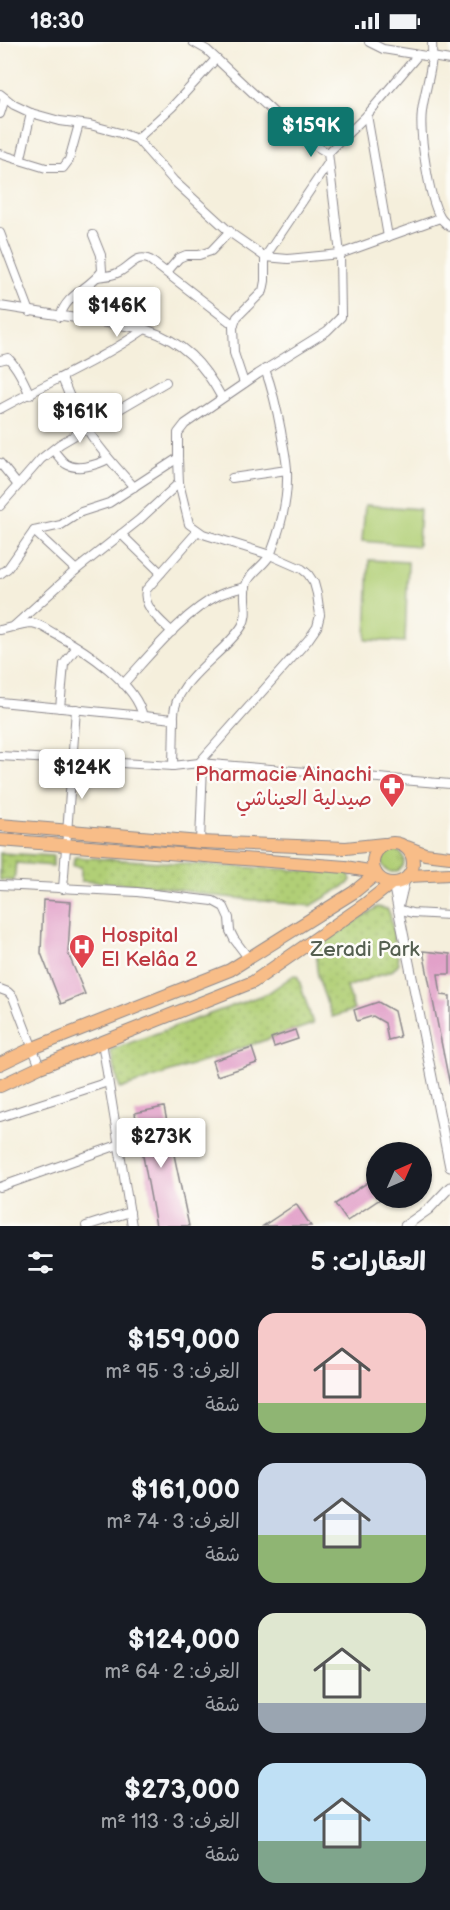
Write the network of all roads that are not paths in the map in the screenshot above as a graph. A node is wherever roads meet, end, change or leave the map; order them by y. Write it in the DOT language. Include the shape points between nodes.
graph roads {
  1 [pos="193,42"];
  2 [pos="432,42"];
  3 [pos="372,43"];
  4 [pos="418,55"];
  5 [pos="433,56"];
  6 [pos="216,59"];
  7 [pos="450,60"];
  8 [pos="2,96"];
  9 [pos="32,113"];
  10 [pos="0,114"];
  11 [pos="367,115"];
  12 [pos="79,124"];
  13 [pos="137,139"];
  14 [pos="328,153"];
  15 [pos="0,154"];
  16 [pos="21,158"];
  17 [pos="329,162"];
  18 [pos="440,218"];
  19 [pos="450,227"];
  20 [pos="230,231"];
  21 [pos="0,233"];
  22 [pos="93,235"];
  23 [pos="388,237"];
  24 [pos="340,254"];
  25 [pos="265,257"];
  26 [pos="167,272"];
  27 [pos="98,277"];
  28 [pos="0,306"];
  29 [pos="30,312"];
  30 [pos="60,317"];
  31 [pos="234,325"];
  32 [pos="145,329"];
  33 [pos="0,360"];
  34 [pos="265,369"];
  35 [pos="62,378"];
  36 [pos="165,382"];
  37 [pos="244,384"];
  38 [pos="30,394"];
  39 [pos="222,398"];
  40 [pos="0,409"];
  41 [pos="86,429"];
  42 [pos="53,450"];
  43 [pos="178,458"];
  44 [pos="108,459"];
  45 [pos="0,463"];
  46 [pos="287,470"];
  47 [pos="232,478"];
  48 [pos="179,483"];
  49 [pos="17,484"];
  50 [pos="134,487"];
  51 [pos="0,506"];
  52 [pos="34,531"];
  53 [pos="197,532"];
  54 [pos="121,534"];
  55 [pos="270,555"];
  56 [pos="76,570"];
  57 [pos="161,573"];
  58 [pos="0,574"];
  59 [pos="246,586"];
  60 [pos="13,627"];
  61 [pos="0,630"];
  62 [pos="172,632"];
  63 [pos="77,647"];
  64 [pos="123,684"];
  65 [pos="0,702"];
  66 [pos="60,708"];
  67 [pos="76,709"];
  68 [pos="143,717"];
  69 [pos="174,719"];
  70 [pos="0,756"];
  71 [pos="72,759"];
  72 [pos="201,763"];
  73 [pos="173,766"];
  74 [pos="450,784"];
  75 [pos="0,825"];
  76 [pos="40,828"];
  77 [pos="67,830"];
  78 [pos="0,840"];
  79 [pos="200,842"];
  80 [pos="40,844"];
  81 [pos="384,844"];
  82 [pos="66,846"];
  83 [pos="406,847"];
  84 [pos="346,848"];
  85 [pos="446,857"];
  86 [pos="345,867"];
  87 [pos="376,873"];
  88 [pos="444,874"];
  89 [pos="400,880"];
  90 [pos="0,885"];
  91 [pos="63,889"];
  92 [pos="354,892"];
  93 [pos="364,906"];
  94 [pos="398,909"];
  95 [pos="450,915"];
  96 [pos="304,924"];
  97 [pos="314,939"];
  98 [pos="249,959"];
  99 [pos="0,989"];
  100 [pos="102,1042"];
  101 [pos="33,1048"];
  102 [pos="0,1064"];
  103 [pos="40,1067"];
  104 [pos="108,1082"];
  105 [pos="0,1086"];
  106 [pos="0,1117"];
  107 [pos="118,1145"];
  108 [pos="450,1167"];
  109 [pos="0,1186"];
  110 [pos="450,1187"];
  111 [pos="130,1212"];
  112 [pos="86,1226"];
  113 [pos="132,1226"];
  114 [pos="405,1226"];
  1 -- 6 [label="street"];
  2 -- 5 [label="street"];
  3 -- 4 [label="street" via="383,49"];
  4 -- 5 [label="street"];
  4 -- 11 [label="street"];
  5 -- 7 [label="street"];
  5 -- 18 [label="street" via="422,122 426,165"];
  6 -- 13 [label="street"];
  6 -- 14 [label="street" via="300,137"];
  8 -- 9 [label="street"];
  8 -- 10 [label="street"];
  9 -- 12 [label="street"];
  9 -- 16 [label="street"];
  11 -- 14 [label="street"];
  11 -- 23 [label="street"];
  12 -- 13 [label="street"];
  12 -- 16 [label="street" via="69,160 60,169"];
  13 -- 20 [label="street" via="174,181"];
  14 -- 17 [label="street"];
  15 -- 16 [label="street"];
  17 -- 24 [label="street"];
  17 -- 25 [label="street"];
  18 -- 19 [label="street"];
  18 -- 23 [label="street"];
  20 -- 25 [label="street"];
  20 -- 26 [label="street" via="211,251 186,255"];
  21 -- 29 [label="street"];
  22 -- 27 [label="street" via="103,266"];
  23 -- 24 [label="street"];
  24 -- 25 [label="street"];
  24 -- 34 [label="street" via="341,317 327,331"];
  25 -- 31 [label="street" via="263,291"];
  26 -- 27 [label="street" via="144,257 120,272"];
  26 -- 31 [label="street"];
  27 -- 30 [label="street" via="67,302"];
  28 -- 29 [label="street"];
  29 -- 30 [label="street"];
  30 -- 32 [label="street"];
  31 -- 37 [label="street" via="234,352"];
  32 -- 35 [label="street"];
  32 -- 39 [label="street" via="184,348 199,362"];
  33 -- 38 [label="street" via="10,361"];
  34 -- 37 [label="street"];
  34 -- 46 [label="street" via="275,396"];
  35 -- 38 [label="street"];
  35 -- 41 [label="street"];
  36 -- 41 [label="street"];
  37 -- 39 [label="street"];
  38 -- 40 [label="street"];
  39 -- 43 [label="street" via="181,428"];
  41 -- 42 [label="street"];
  41 -- 44 [label="street"];
  42 -- 44 [label="street" via="72,466 90,466"];
  42 -- 49 [label="street"];
  43 -- 48 [label="street"];
  43 -- 50 [label="street"];
  44 -- 50 [label="street"];
  45 -- 49 [label="street"];
  46 -- 47 [label="street"];
  46 -- 55 [label="street" via="286,498"];
  48 -- 53 [label="street" via="189,524"];
  48 -- 54 [label="street"];
  49 -- 51 [label="street"];
  50 -- 52 [label="street" via="61,525"];
  52 -- 56 [label="street"];
  52 -- 58 [label="street"];
  53 -- 55 [label="street"];
  53 -- 57 [label="street"];
  54 -- 56 [label="street"];
  54 -- 57 [label="street"];
  55 -- 59 [label="street"];
  55 -- 72 [label="street" via="302,569 311,579 319,608 317,627"];
  56 -- 60 [label="street"];
  57 -- 62 [label="street" via="144,597"];
  59 -- 62 [label="street" via="218,596"];
  59 -- 69 [label="street" via="246,617 242,627 199,669 179,696 173,709"];
  60 -- 61 [label="street"];
  60 -- 63 [label="street" via="40,625"];
  62 -- 64 [label="street"];
  63 -- 64 [label="street"];
  63 -- 66 [label="street" via="64,664"];
  64 -- 68 [label="street"];
  65 -- 66 [label="street"];
  66 -- 67 [label="street"];
  67 -- 68 [label="street"];
  67 -- 71 [label="street"];
  68 -- 69 [label="street"];
  69 -- 73 [label="street"];
  70 -- 71 [label="street"];
  71 -- 73 [label="street"];
  71 -- 77 [label="street"];
  72 -- 73 [label="street"];
  72 -- 74 [label="street"];
  72 -- 79 [label="street"];
  75 -- 76 [label="main road"];
  76 -- 77 [label="main road"];
  76 -- 80 [label="main road"];
  77 -- 79 [label="main road"];
  77 -- 82 [label="street"];
  78 -- 80 [label="main road"];
  79 -- 84 [label="main road"];
  80 -- 82 [label="main road"];
  81 -- 83 [label="main road" via="396,842"];
  81 -- 84 [label="main road"];
  81 -- 87 [label="main road" via="375,853"];
  82 -- 86 [label="main road"];
  82 -- 91 [label="street"];
  83 -- 85 [label="main road"];
  83 -- 89 [label="main road" via="413,858 412,870"];
  84 -- 86 [label="main road"];
  85 -- 88 [label="main road"];
  86 -- 87 [label="main road"];
  87 -- 89 [label="main road" via="383,880"];
  87 -- 92 [label="main road"];
  88 -- 89 [label="main road"];
  89 -- 93 [label="main road"];
  89 -- 94 [label="street"];
  90 -- 91 [label="street"];
  91 -- 98 [label="street" via="137,892 219,903 227,912 234,939"];
  92 -- 93 [label="main road"];
  92 -- 96 [label="main road"];
  93 -- 97 [label="main road"];
  94 -- 95 [label="street"];
  94 -- 108 [label="street"];
  96 -- 97 [label="main road"];
  96 -- 98 [label="main road"];
  97 -- 100 [label="main road" via="253,982"];
  98 -- 101 [label="main road"];
  99 -- 101 [label="street" via="13,997"];
  100 -- 103 [label="main road"];
  100 -- 104 [label="street"];
  101 -- 102 [label="main road"];
  101 -- 103 [label="street"];
  103 -- 105 [label="main road"];
  104 -- 106 [label="street"];
  104 -- 107 [label="street"];
  107 -- 109 [label="street"];
  107 -- 111 [label="street"];
  110 -- 114 [label="street"];
  111 -- 112 [label="street"];
  111 -- 113 [label="street"];
}
